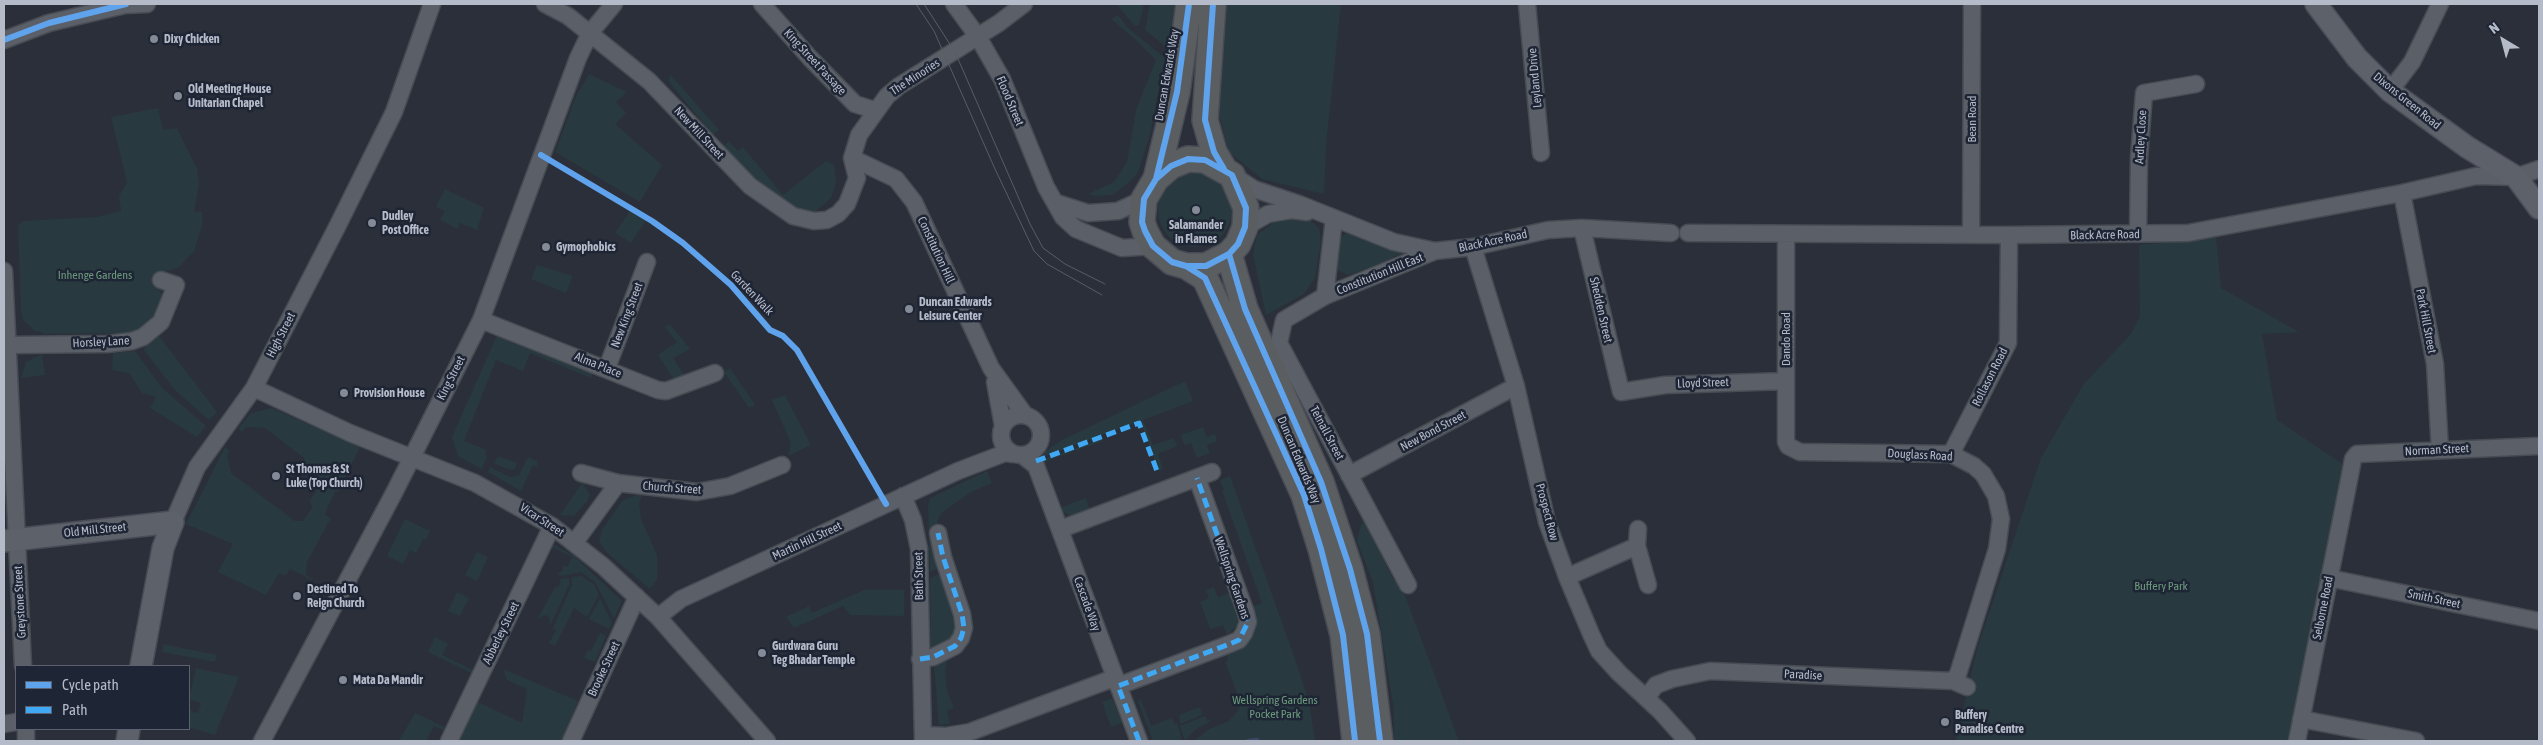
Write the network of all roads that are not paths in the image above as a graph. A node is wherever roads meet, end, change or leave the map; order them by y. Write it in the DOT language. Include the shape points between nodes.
graph roads {
  1 [pos="126,4"];
  2 [pos="147,4"];
  3 [pos="432,4"];
  4 [pos="546,4"];
  5 [pos="614,4"];
  6 [pos="762,4"];
  7 [pos="954,4"];
  8 [pos="1024,4"];
  9 [pos="1189,4"];
  10 [pos="1213,4"];
  11 [pos="1527,4"];
  12 [pos="1972,4"];
  13 [pos="2316,4"];
  14 [pos="2440,4"];
  15 [pos="590,33"];
  16 [pos="978,37"];
  17 [pos="4,40"];
  18 [pos="2196,84"];
  19 [pos="2390,91"];
  20 [pos="874,110"];
  21 [pos="1541,153"];
  22 [pos="852,158"];
  23 [pos="2539,169"];
  24 [pos="1228,172"];
  25 [pos="2516,177"];
  26 [pos="1150,189"];
  27 [pos="2402,193"];
  28 [pos="1057,202"];
  29 [pos="2539,208"];
  30 [pos="1328,216"];
  31 [pos="814,221"];
  32 [pos="1245,227"];
  33 [pos="1582,228"];
  34 [pos="1670,233"];
  35 [pos="1688,233"];
  36 [pos="1971,234"];
  37 [pos="2138,234"];
  38 [pos="1786,235"];
  39 [pos="2009,236"];
  40 [pos="1153,246"];
  41 [pos="1473,247"];
  42 [pos="1435,251"];
  43 [pos="1229,254"];
  44 [pos="647,262"];
  45 [pos="1186,266"];
  46 [pos="4,270"];
  47 [pos="161,280"];
  48 [pos="1325,296"];
  49 [pos="481,320"];
  50 [pos="8,345"];
  51 [pos="607,368"];
  52 [pos="991,368"];
  53 [pos="715,373"];
  54 [pos="1786,381"];
  55 [pos="1516,386"];
  56 [pos="254,388"];
  57 [pos="1621,392"];
  58 [pos="1025,415"];
  59 [pos="7,421"];
  60 [pos="1002,430"];
  61 [pos="1786,442"];
  62 [pos="2539,446"];
  63 [pos="2440,450"];
  64 [pos="1024,452"];
  65 [pos="1951,454"];
  66 [pos="413,456"];
  67 [pos="782,465"];
  68 [pos="958,470"];
  69 [pos="581,473"];
  70 [pos="1350,475"];
  71 [pos="2350,475"];
  72 [pos="618,483"];
  73 [pos="903,496"];
  74 [pos="173,522"];
  75 [pos="552,526"];
  76 [pos="1061,529"];
  77 [pos="1638,529"];
  78 [pos="938,532"];
  79 [pos="8,541"];
  80 [pos="574,542"];
  81 [pos="1637,546"];
  82 [pos="1567,577"];
  83 [pos="2330,578"];
  84 [pos="1408,584"];
  85 [pos="1648,585"];
  86 [pos="637,597"];
  87 [pos="658,618"];
  88 [pos="2539,620"];
  89 [pos="920,659"];
  90 [pos="23,665"];
  91 [pos="141,665"];
  92 [pos="1116,682"];
  93 [pos="1960,684"];
  94 [pos="1646,698"];
  95 [pos="2301,719"];
  96 [pos="923,738"];
  97 [pos="262,741"];
  98 [pos="449,741"];
  99 [pos="571,741"];
  100 [pos="767,741"];
  101 [pos="1139,741"];
  102 [pos="1355,741"];
  103 [pos="1380,741"];
  104 [pos="1687,741"];
  105 [pos="2297,741"];
  106 [pos="2416,741"];
  1 -- 2 [label="street"];
  1 -- 17 [label="street" via="49,23"];
  3 -- 56 [label="street, High Street" via="394,112"];
  4 -- 15 [label="street, New Mill Street"];
  5 -- 15 [label="street, King Street"];
  6 -- 20 [label="street, King Street Passage" via="855,104"];
  7 -- 16 [label="street, Flood Street"];
  8 -- 16 [label="street, The Minories"];
  9 -- 26 [label="highway, Duncan Edwards Way" via="1177,92"];
  10 -- 24 [label="highway" via="1205,120 1214,152"];
  11 -- 21 [label="street, Leyland Drive"];
  12 -- 36 [label="street, Bean Road"];
  13 -- 19 [label="main road, Dixons Green Road" via="2357,58"];
  14 -- 19 [label="street" via="2412,62"];
  15 -- 31 [label="street, New Mill Street" via="649,81 750,186 793,216"];
  15 -- 49 [label="street, King Street"];
  16 -- 20 [label="street, The Minories" via="899,86"];
  16 -- 28 [label="street, Flood Street" via="1002,79 1046,187"];
  18 -- 37 [label="street, Ardley Close" via="2144,93"];
  19 -- 25 [label="main road, Dixons Green Road" via="2466,148"];
  20 -- 22 [label="street, The Minories" via="859,135"];
  22 -- 31 [label="street, The Minories" via="857,178 847,204 827,220"];
  22 -- 52 [label="street, Constitution Hill" via="896,179 914,202"];
  23 -- 25 [label="street"];
  24 -- 26 [label="highway" via="1205,160 1188,159 1171,166"];
  24 -- 30 [label="street, Black Acre Road" via="1254,189"];
  24 -- 32 [label="highway" via="1246,208"];
  25 -- 27 [label="street, Black Acre Road" via="2476,176"];
  25 -- 29 [label="main road"];
  26 -- 28 [label="street" via="1118,210 1088,213"];
  26 -- 40 [label="highway" via="1142,222"];
  27 -- 37 [label="street, Black Acre Road" via="2188,233"];
  27 -- 63 [label="street, Park Hill Street" via="2434,364"];
  28 -- 40 [label="street, Flood Street" via="1063,217 1093,238 1122,248"];
  30 -- 32 [label="street, Black Acre Road" via="1292,210 1268,214"];
  30 -- 42 [label="street, Black Acre Road" via="1394,242"];
  30 -- 48 [label="street"];
  32 -- 43 [label="highway" via="1238,244"];
  33 -- 34 [label="street, Black Acre Road"];
  33 -- 41 [label="street, Black Acre Road" via="1548,230"];
  33 -- 57 [label="street, Shedden Street"];
  35 -- 38 [label="street, Black Acre Road"];
  36 -- 38 [label="street, Black Acre Road"];
  36 -- 39 [label="street, Black Acre Road"];
  37 -- 39 [label="street, Black Acre Road"];
  38 -- 54 [label="street, Dando Road"];
  39 -- 65 [label="street, Rollason Road" via="2008,343"];
  40 -- 45 [label="highway" via="1172,262"];
  41 -- 42 [label="street, Black Acre Road"];
  41 -- 55 [label="street, Prospect Row"];
  42 -- 48 [label="street, Constitution Hill East"];
  43 -- 45 [label="highway" via="1206,266"];
  43 -- 103 [label="highway, Duncan Edwards Way" via="1245,309 1321,482 1350,569 1367,634"];
  44 -- 51 [label="street, New King Street"];
  45 -- 102 [label="highway, Duncan Edwards Way" via="1205,278 1304,495 1343,635"];
  46 -- 50 [label="street, Greystone Street"];
  47 -- 50 [label="street, Horsley Lane" via="176,285 161,322 144,337 107,344"];
  48 -- 70 [label="street, Tetnall Street" via="1284,320 1280,343"];
  49 -- 51 [label="street, Alma Place"];
  49 -- 66 [label="street, King Street"];
  50 -- 59 [label="street, Greystone Street"];
  51 -- 53 [label="street, Alma Place" via="666,391"];
  52 -- 58 [label="street, Constitution Hill"];
  52 -- 60 [label="street, Constitution Hill" via="1002,408"];
  54 -- 57 [label="street, Lloyd Street" via="1673,384"];
  54 -- 61 [label="street, Dando Road"];
  55 -- 70 [label="street, New Bond Street"];
  55 -- 82 [label="street, Prospect Row" via="1547,522"];
  56 -- 66 [label="street, Vicar Street" via="357,436"];
  56 -- 74 [label="street, High Street" via="197,468"];
  58 -- 60 [label="street, Martin Hill Street" via="1010,418"];
  58 -- 64 [label="street" via="1034,420 1041,437"];
  59 -- 79 [label="street, Greystone Street"];
  60 -- 64 [label="street" via="1003,445"];
  60 -- 68 [label="street, Martin Hill Street" via="981,454"];
  61 -- 65 [label="street, Douglass Road" via="1800,452"];
  62 -- 63 [label="street, Norman Street"];
  63 -- 71 [label="street, Norman Street" via="2357,454"];
  64 -- 68 [label="street, Martin Hill Street" via="1005,453"];
  64 -- 76 [label="street, Cascade Way" via="1036,466"];
  65 -- 93 [label="street, Douglass Road" via="1984,474 1996,496 2002,519 1997,549 1958,674"];
  66 -- 75 [label="street, Vicar Street" via="476,483"];
  66 -- 97 [label="street, King Street"];
  67 -- 72 [label="street, Church Street" via="730,486 697,492"];
  68 -- 73 [label="street, Martin Hill Street"];
  69 -- 72 [label="street, Church Street"];
  70 -- 84 [label="street, Tetnall Street"];
  71 -- 83 [label="street, Selborne Road"];
  72 -- 80 [label="street"];
  73 -- 87 [label="street, Martin Hill Street" via="681,599"];
  73 -- 89 [label="street, Bath Street" via="913,520 919,549"];
  74 -- 79 [label="main road, Old Mill Street"];
  74 -- 91 [label="main road, High Street" via="163,548"];
  75 -- 80 [label="street, Vicar Street"];
  75 -- 98 [label="street, Abberley Street"];
  76 -- 92 [label="street, Cascade Way"];
  76 -- 92 [label="street, Wellspring Gardens" via="1204,475 1246,613 1248,622 1244,633 1227,645"];
  77 -- 81 [label="street"];
  78 -- 89 [label="street, Bath Street" via="964,628 956,646 933,657"];
  79 -- 90 [label="street, Greystone Street"];
  80 -- 86 [label="street, Vicar Street"];
  81 -- 82 [label="street"];
  81 -- 85 [label="street"];
  82 -- 94 [label="street, Prospect Row" via="1599,651"];
  83 -- 88 [label="street, Smith Street"];
  83 -- 95 [label="street, Selborne Road"];
  86 -- 87 [label="street, Vicar Street"];
  86 -- 99 [label="street, Brooke Street"];
  87 -- 100 [label="street, Vicar Street"];
  89 -- 96 [label="street, Bath Street"];
  92 -- 96 [label="street, Wellspring Gardens" via="970,732"];
  92 -- 101 [label="street, Cascade Way"];
  93 -- 94 [label="street, Paradise" via="1710,671 1672,678 1656,685"];
  94 -- 104 [label="street, Prospect Row"];
  95 -- 105 [label="street, Selborne Road"];
  95 -- 106 [label="street"];
}
